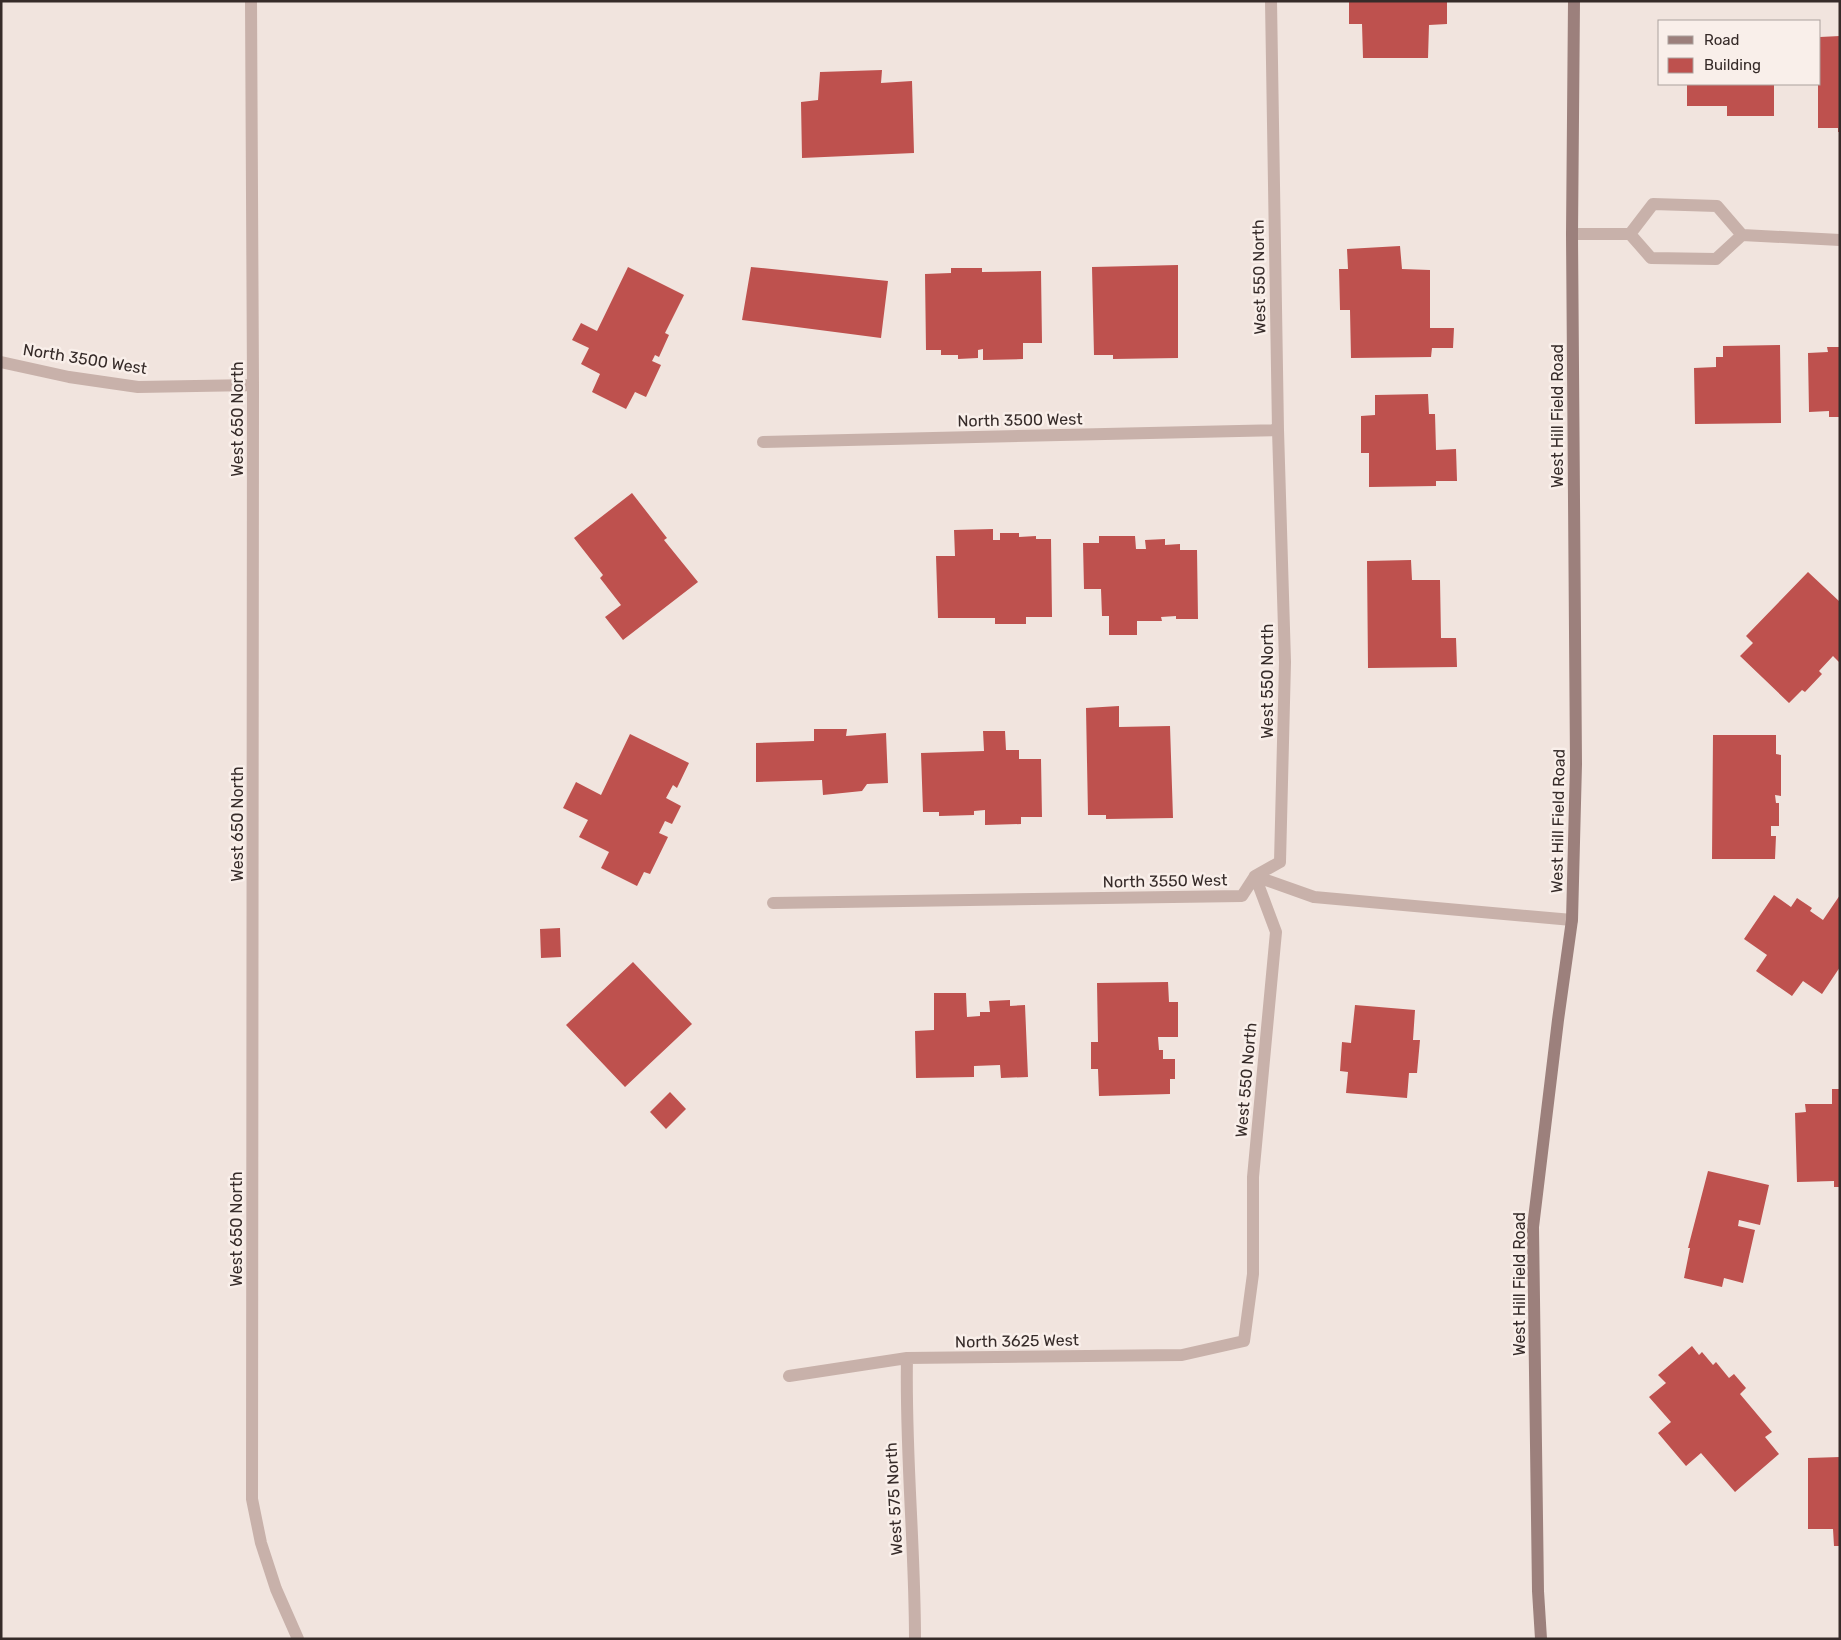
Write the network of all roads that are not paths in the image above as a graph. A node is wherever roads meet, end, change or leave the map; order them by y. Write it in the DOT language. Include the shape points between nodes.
graph roads {
  1 [pos="251,1"];
  2 [pos="1271,1"];
  3 [pos="1574,1"];
  4 [pos="1572,234"];
  5 [pos="1630,234"];
  6 [pos="1742,235"];
  7 [pos="1840,240"];
  8 [pos="1,362"];
  9 [pos="254,385"];
  10 [pos="1278,430"];
  11 [pos="763,442"];
  12 [pos="1254,876"];
  13 [pos="772,903"];
  14 [pos="1572,920"];
  15 [pos="1244,1340"];
  16 [pos="907,1358"];
  17 [pos="789,1376"];
  18 [pos="298,1639"];
  19 [pos="916,1639"];
  20 [pos="1541,1639"];
  1 -- 9 [label="street, West 650 North"];
  2 -- 10 [label="street, West 550 North"];
  3 -- 4 [label="street, West Hill Field Road"];
  4 -- 5 [label="street"];
  4 -- 14 [label="street, West Hill Field Road" via="1576,764"];
  5 -- 6 [label="street" via="1651,258 1716,259"];
  5 -- 6 [label="street" via="1653,204 1717,206"];
  6 -- 7 [label="street"];
  8 -- 9 [label="street, North 3500 West" via="138,387"];
  9 -- 18 [label="street, West 650 North" via="252,1499 261,1543 276,1589"];
  10 -- 11 [label="street, North 3500 West"];
  10 -- 12 [label="street, West 550 North" via="1285,662 1280,862"];
  12 -- 13 [label="street, North 3550 West" via="1242,896"];
  12 -- 14 [label="street" via="1314,897"];
  12 -- 15 [label="street, West 550 North" via="1276,932 1253,1177 1253,1274"];
  14 -- 20 [label="street, West Hill Field Road" via="1533,1227"];
  15 -- 16 [label="street, North 3625 West" via="1182,1355"];
  16 -- 17 [label="street, North 3625 West"];
  16 -- 19 [label="street, West 575 North"];
}
